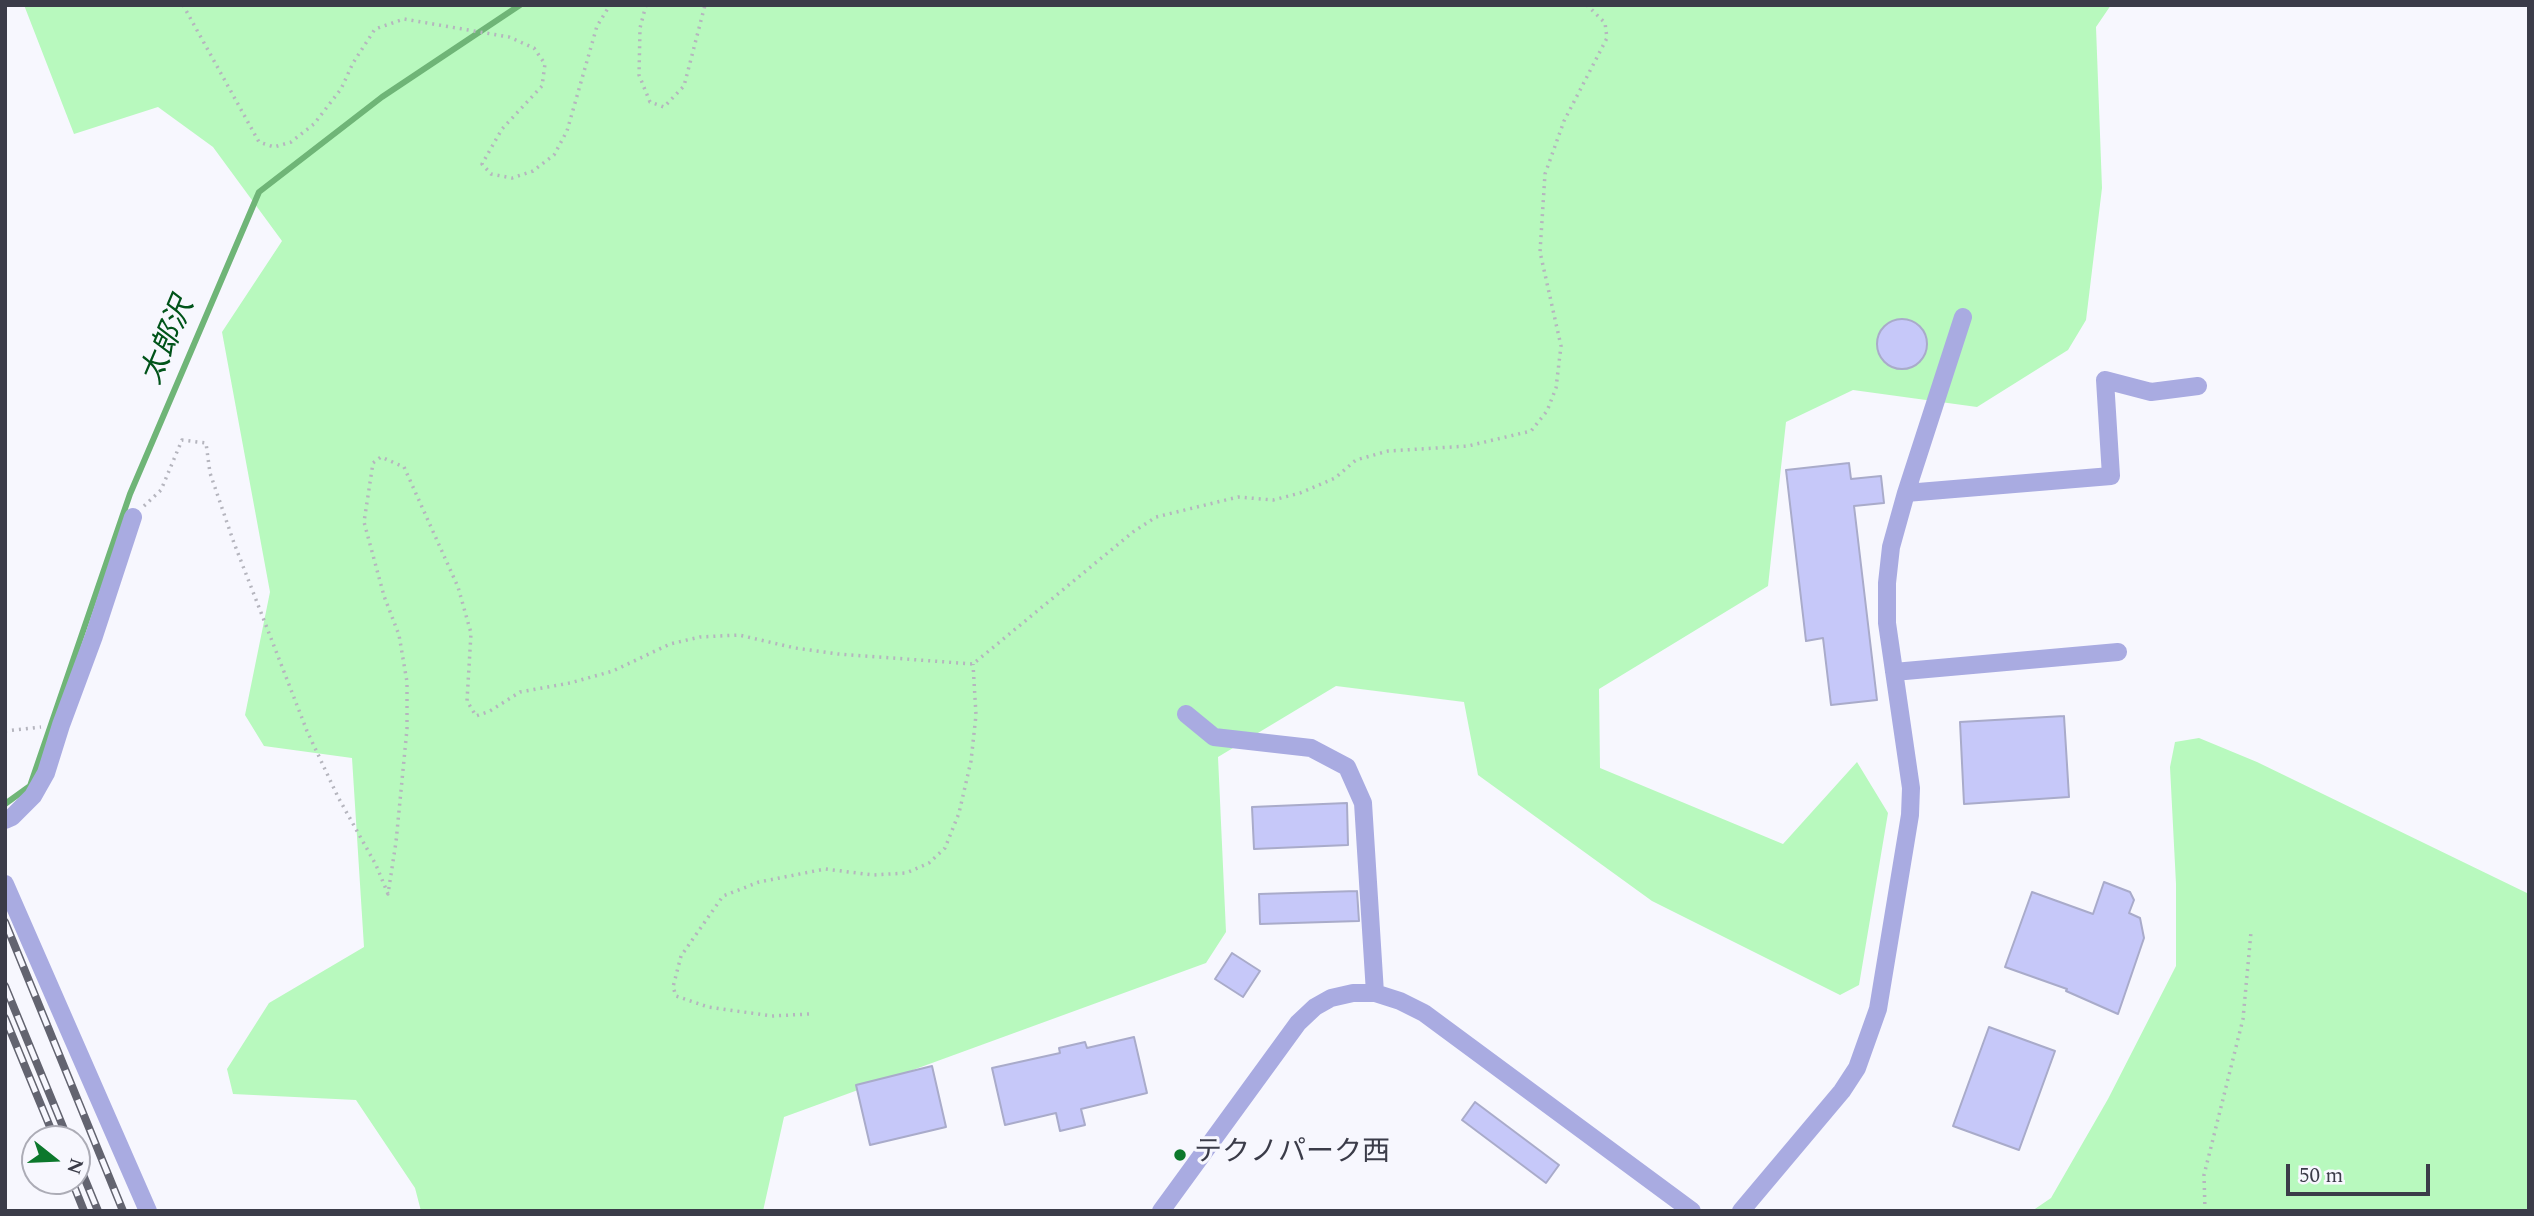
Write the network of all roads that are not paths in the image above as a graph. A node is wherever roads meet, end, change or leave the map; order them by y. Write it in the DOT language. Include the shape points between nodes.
graph roads {
  1 [pos="1963,317"];
  2 [pos="2198,386"];
  3 [pos="1906,493"];
  4 [pos="133,517"];
  5 [pos="2118,652"];
  6 [pos="1894,672"];
  7 [pos="1186,714"];
  8 [pos="5,820"];
  9 [pos="5,884"];
  10 [pos="1375,993"];
  11 [pos="148,1211"];
  12 [pos="1161,1211"];
  13 [pos="1692,1211"];
  14 [pos="1741,1211"];
  1 -- 3 [label="street"];
  2 -- 3 [label="street" via="2151,392 2105,380 2111,476"];
  3 -- 6 [label="street" via="1886,583"];
  4 -- 8 [label="street" via="46,773 33,796"];
  5 -- 6 [label="street"];
  6 -- 14 [label="street" via="1911,788 1910,815 1875,1019 1857,1068 1842,1090"];
  7 -- 10 [label="street" via="1214,737 1311,748 1347,766 1363,803"];
  9 -- 11 [label="street"];
  10 -- 12 [label="street" via="1331,998 1298,1023"];
  10 -- 13 [label="street" via="1423,1013"];
}
